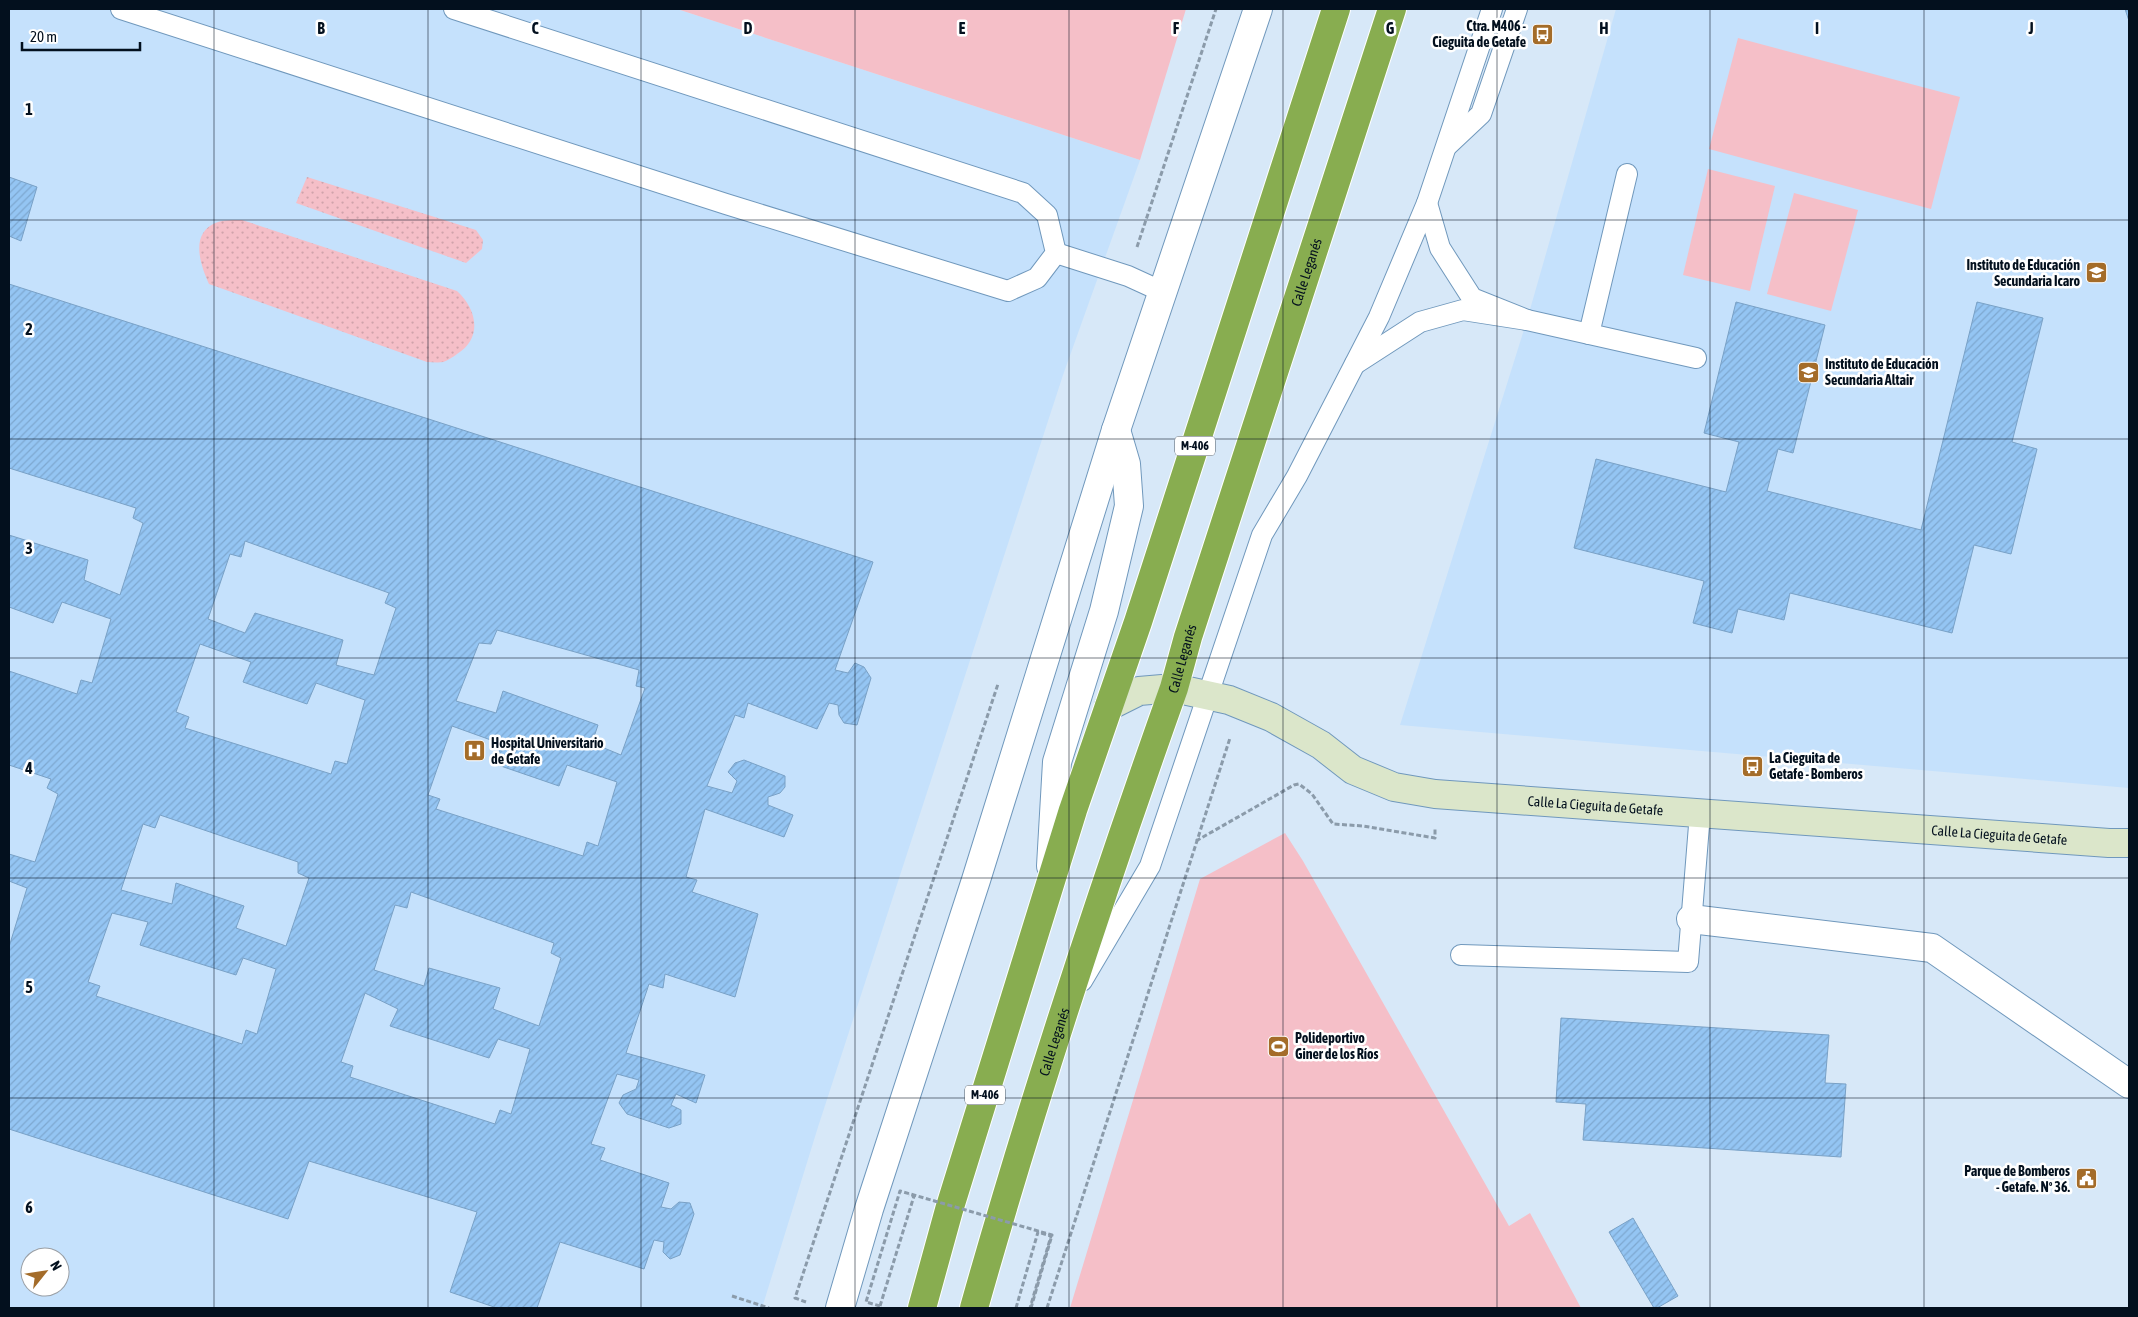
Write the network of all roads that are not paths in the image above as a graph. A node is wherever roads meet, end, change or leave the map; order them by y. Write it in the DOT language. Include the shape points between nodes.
graph roads {
  1 [pos="120,9"];
  2 [pos="454,9"];
  3 [pos="1258,9"];
  4 [pos="1336,9"];
  5 [pos="1392,9"];
  6 [pos="1492,9"];
  7 [pos="1517,9"];
  8 [pos="1445,148"];
  9 [pos="1628,174"];
  10 [pos="1427,203"];
  11 [pos="1056,252"];
  12 [pos="1163,292"];
  13 [pos="1528,320"];
  14 [pos="1589,334"];
  15 [pos="1696,358"];
  16 [pos="1354,365"];
  17 [pos="1116,430"];
  18 [pos="1174,688"];
  19 [pos="1208,696"];
  20 [pos="1109,706"];
  21 [pos="1700,813"];
  22 [pos="2123,845"];
  23 [pos="1051,883"];
  24 [pos="1691,919"];
  25 [pos="1461,955"];
  26 [pos="1066,1008"];
  27 [pos="2129,1084"];
  28 [pos="827,1306"];
  29 [pos="922,1308"];
  30 [pos="974,1308"];
  1 -- 11 [label="lane" via="1008,291 1038,278"];
  2 -- 11 [label="lane" via="1023,193 1047,214"];
  3 -- 12 [label="street"];
  4 -- 20 [label="highway, M-406"];
  5 -- 18 [label="highway, Calle Leganés"];
  6 -- 8 [label="lane"];
  7 -- 8 [label="lane" via="1481,114"];
  8 -- 10 [label="lane"];
  9 -- 14 [label="lane"];
  10 -- 13 [label="lane" via="1440,248 1472,298"];
  10 -- 16 [label="lane" via="1379,317"];
  11 -- 12 [label="lane" via="1128,276"];
  12 -- 17 [label="street"];
  13 -- 14 [label="lane"];
  13 -- 16 [label="lane" via="1463,310 1420,322"];
  14 -- 15 [label="lane"];
  16 -- 19 [label="lane" via="1297,476 1262,535"];
  17 -- 23 [label="street" via="1126,464 1129,506 1104,611 1057,762"];
  17 -- 28 [label="street" via="976,880 869,1209"];
  18 -- 19 [label="street, Calle La Cieguita de Getafe"];
  18 -- 20 [label="street, Calle La Cieguita de Getafe" via="1139,691"];
  18 -- 26 [label="highway, Calle Leganés"];
  19 -- 21 [label="street, Calle La Cieguita de Getafe" via="1229,700 1271,717 1321,746 1353,770 1394,787 1436,794"];
  19 -- 26 [label="lane" via="1150,866"];
  20 -- 23 [label="highway, M-406"];
  21 -- 22 [label="street, Calle La Cieguita de Getafe"];
  21 -- 24 [label="lane"];
  23 -- 29 [label="highway, M-406"];
  24 -- 25 [label="lane" via="1688,962"];
  24 -- 27 [label="street" via="1932,948"];
  26 -- 30 [label="highway, Calle Leganés"];
}
